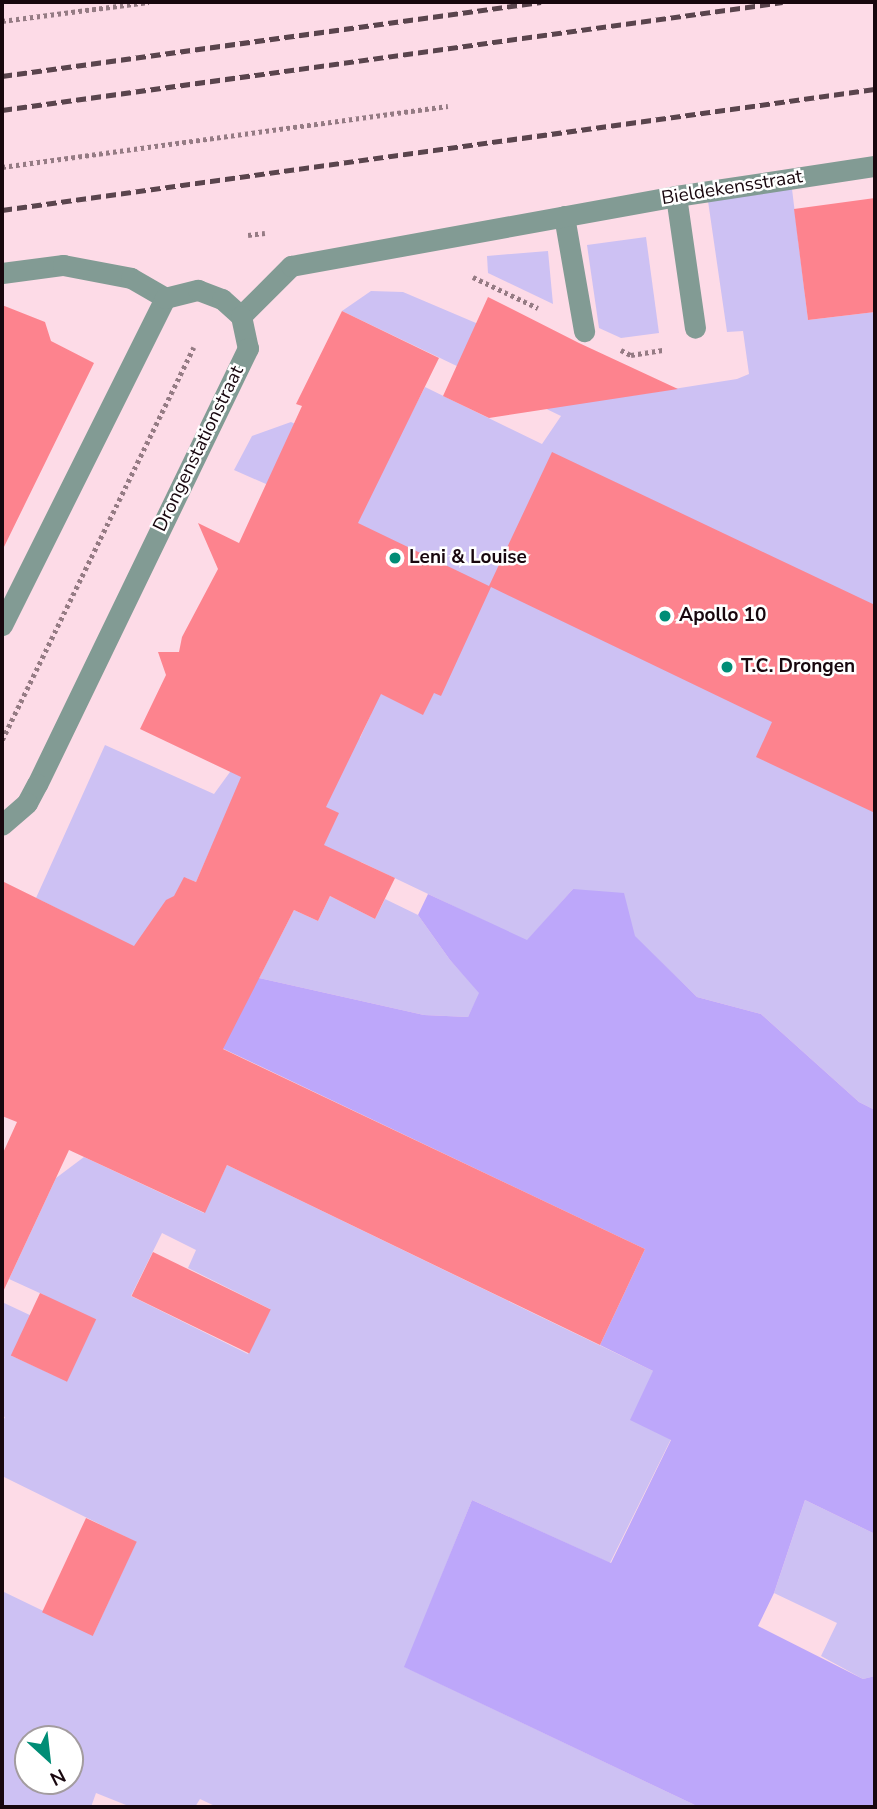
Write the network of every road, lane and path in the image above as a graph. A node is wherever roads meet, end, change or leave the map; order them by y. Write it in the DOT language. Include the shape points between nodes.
graph roads {
  1 [pos="149,2"];
  2 [pos="2,22"];
  3 [pos="448,106"];
  4 [pos="875,166"];
  5 [pos="2,167"];
  6 [pos="676,196"];
  7 [pos="564,216"];
  8 [pos="407,244"];
  9 [pos="2,273"];
  10 [pos="164,298"];
  11 [pos="241,316"];
  12 [pos="695,328"];
  13 [pos="584,331"];
  14 [pos="194,346"];
  15 [pos="2,625"];
  16 [pos="2,740"];
  17 [pos="2,825"];
  1 -- 2 [label="path"];
  3 -- 5 [label="path"];
  4 -- 6 [label="street, Bieldekensstraat"];
  6 -- 7 [label="street, Bieldekensstraat"];
  6 -- 12 [label="street"];
  7 -- 8 [label="street, Bieldekensstraat"];
  7 -- 13 [label="street"];
  8 -- 11 [label="street, Bieldekensstraat" via="291,267"];
  8 -- 13 [label="path"];
  9 -- 10 [label="street" via="62,265 131,278"];
  10 -- 11 [label="street" via="198,290 222,299"];
  10 -- 15 [label="street"];
  11 -- 17 [label="street, Drongenstationstraat" via="248,348 27,803"];
  12 -- 13 [label="path" via="699,345 631,355"];
  14 -- 16 [label="path"];
}
